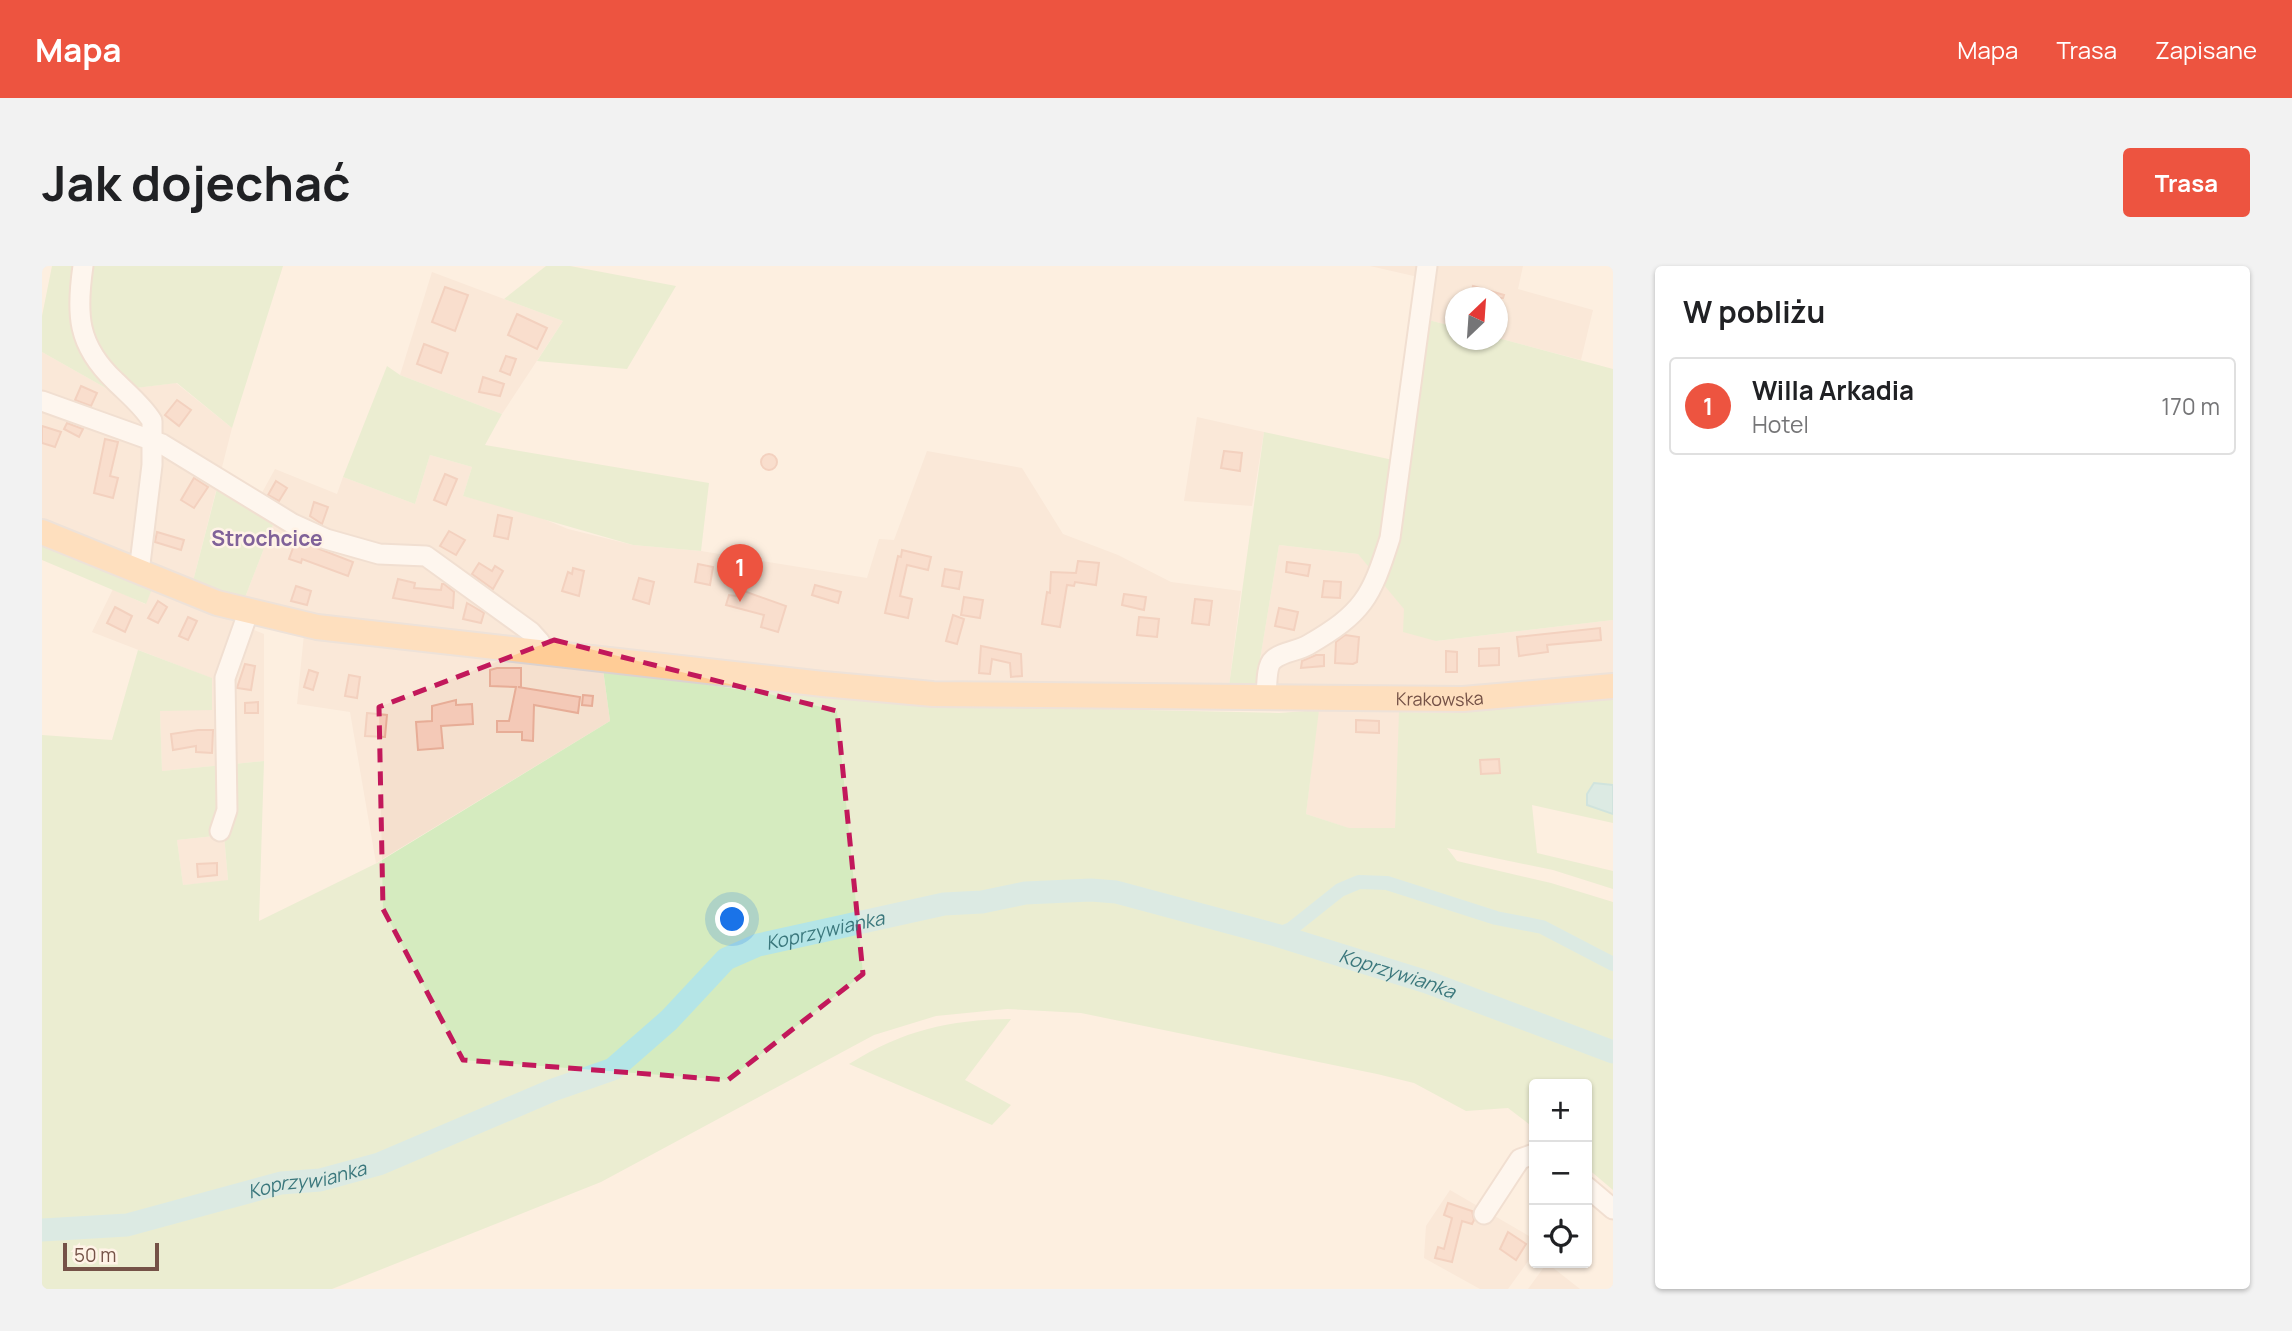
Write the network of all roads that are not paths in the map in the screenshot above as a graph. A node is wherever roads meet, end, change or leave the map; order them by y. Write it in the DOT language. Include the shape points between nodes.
graph roads {
  1 [pos="83,266"];
  2 [pos="1427,266"];
  3 [pos="42,401"];
  4 [pos="153,440"];
  5 [pos="42,532"];
  6 [pos="139,572"];
  7 [pos="248,612"];
  8 [pos="541,654"];
  9 [pos="1613,686"];
  10 [pos="1266,697"];
  11 [pos="220,831"];
  12 [pos="1529,1156"];
  13 [pos="1592,1191"];
  14 [pos="1613,1209"];
  15 [pos="1484,1214"];
  1 -- 4 [label="street" via="78,308 90,351 149,416"];
  2 -- 10 [label="street" via="1390,538 1377,580 1343,625 1274,659"];
  3 -- 4 [label="street"];
  4 -- 6 [label="street"];
  4 -- 8 [label="street" via="305,530 368,552 431,558 531,632 540,642"];
  5 -- 6 [label="main road, Krakowska"];
  6 -- 7 [label="main road, Krakowska"];
  7 -- 8 [label="main road, Krakowska" via="317,627"];
  7 -- 11 [label="street" via="225,678 227,810"];
  8 -- 10 [label="main road, Krakowska" via="933,694"];
  9 -- 10 [label="main road, Krakowska" via="1463,699"];
  12 -- 15 [label="street" via="1520,1159"];
  13 -- 14 [label="street"];
}
